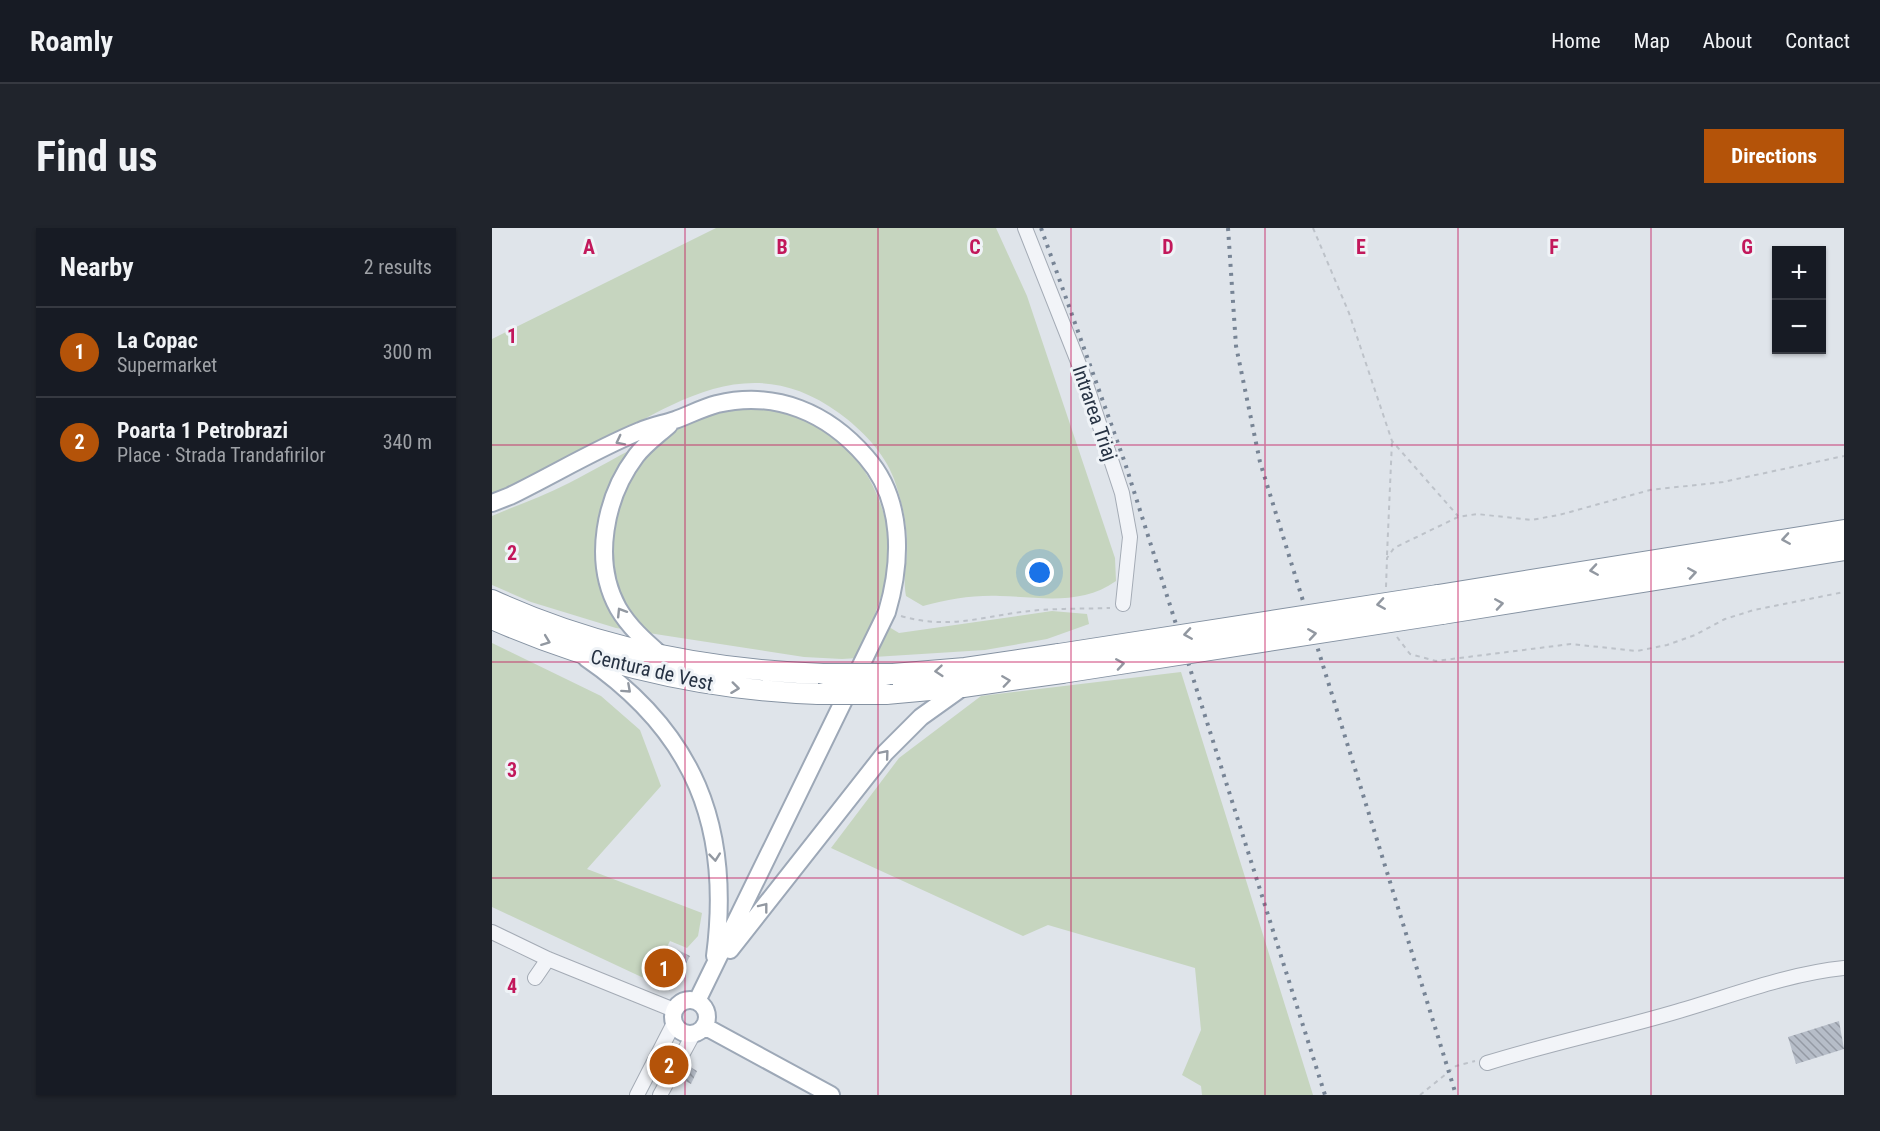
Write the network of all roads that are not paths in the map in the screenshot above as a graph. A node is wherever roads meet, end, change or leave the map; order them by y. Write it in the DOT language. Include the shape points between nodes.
graph roads {
  1 [pos="1025,228"];
  2 [pos="674,420"];
  3 [pos="492,502"];
  4 [pos="1844,530"];
  5 [pos="1844,550"];
  6 [pos="492,600"];
  7 [pos="1123,604"];
  8 [pos="1440,604"];
  9 [pos="492,620"];
  10 [pos="583,644"];
  11 [pos="661,655"];
  12 [pos="1060,663"];
  13 [pos="963,687"];
  14 [pos="492,932"];
  15 [pos="548,959"];
  16 [pos="713,968"];
  17 [pos="1844,968"];
  18 [pos="535,978"];
  19 [pos="697,1001"];
  20 [pos="674,1017"];
  21 [pos="699,1030"];
  22 [pos="1487,1063"];
  23 [pos="636,1095"];
  24 [pos="660,1095"];
  25 [pos="831,1095"];
  1 -- 7 [label="street, Intrarea Triaj" via="1082,372 1122,493 1130,537"];
  2 -- 3 [label="main road, one-way" via="640,430"];
  11 -- 2 [label="main road, one-way" via="632,628 617,606 607,577 606,527 613,497 625,472 647,444"];
  2 -- 16 [label="main road" via="717,404 768,400 802,408 845,436 879,474 895,519 897,566 887,612"];
  4 -- 8 [label="highway, one-way"];
  8 -- 5 [label="highway, one-way"];
  6 -- 10 [label="highway, Centura de Vest"];
  8 -- 12 [label="highway, bridge"];
  9 -- 10 [label="highway, Centura de Vest, one-way"];
  10 -- 11 [label="highway"];
  10 -- 13 [label="highway, Centura de Vest, one-way, bridge" via="639,670 717,686 818,694 886,694"];
  10 -- 16 [label="main road, one-way" via="660,721 702,794 717,866 718,918"];
  12 -- 11 [label="highway, one-way, bridge" via="893,674 823,674 730,667"];
  13 -- 12 [label="highway, Centura de Vest, one-way"];
  16 -- 13 [label="main road, one-way" via="885,753 921,717"];
  14 -- 15 [label="street"];
  15 -- 18 [label="street"];
  15 -- 20 [label="street"];
  16 -- 19 [label="main road"];
  17 -- 22 [label="street" via="1817,970"];
  19 -- 20 [label="main road" via="686,1000"];
  19 -- 21 [label="main road" via="705,1009"];
  20 -- 21 [label="main road" via="684,1033"];
  20 -- 23 [label="street"];
  21 -- 24 [label="street"];
  21 -- 25 [label="main road"];
}
